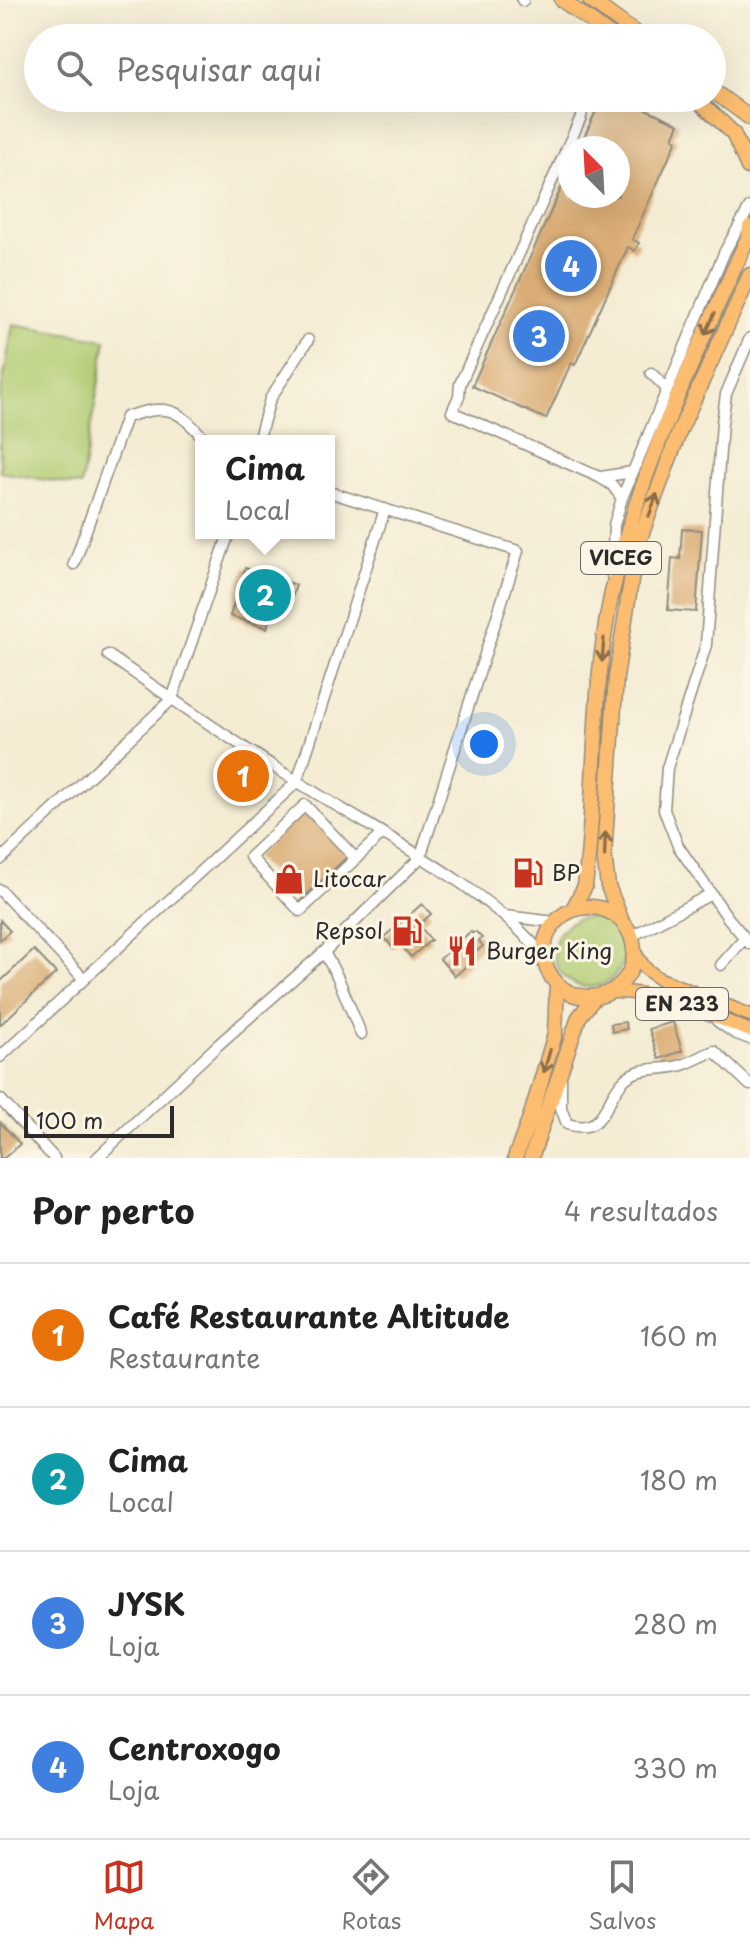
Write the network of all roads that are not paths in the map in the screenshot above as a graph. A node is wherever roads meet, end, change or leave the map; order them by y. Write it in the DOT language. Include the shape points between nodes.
graph roads {
  1 [pos="562,0"];
  2 [pos="590,0"];
  3 [pos="595,24"];
  4 [pos="623,24"];
  5 [pos="726,100"];
  6 [pos="582,112"];
  7 [pos="711,112"];
  8 [pos="750,118"];
  9 [pos="749,161"];
  10 [pos="750,183"];
  11 [pos="750,207"];
  12 [pos="750,227"];
  13 [pos="750,275"];
  14 [pos="750,338"];
  15 [pos="308,340"];
  16 [pos="673,374"];
  17 [pos="667,389"];
  18 [pos="200,435"];
  19 [pos="260,435"];
  20 [pos="632,472"];
  21 [pos="599,477"];
  22 [pos="335,494"];
  23 [pos="622,498"];
  24 [pos="385,509"];
  25 [pos="227,539"];
  26 [pos="74,564"];
  27 [pos="611,596"];
  28 [pos="108,655"];
  29 [pos="172,699"];
  30 [pos="297,782"];
  31 [pos="382,834"];
  32 [pos="420,858"];
  33 [pos="356,859"];
  34 [pos="0,860"];
  35 [pos="0,890"];
  36 [pos="711,894"];
  37 [pos="573,909"];
  38 [pos="504,916"];
  39 [pos="621,919"];
  40 [pos="555,922"];
  41 [pos="632,936"];
  42 [pos="748,941"];
  43 [pos="324,952"];
  44 [pos="635,953"];
  45 [pos="543,955"];
  46 [pos="721,965"];
  47 [pos="84,979"];
  48 [pos="557,984"];
  49 [pos="610,992"];
  50 [pos="595,997"];
  51 [pos="709,1015"];
  52 [pos="750,1015"];
  53 [pos="750,1031"];
  54 [pos="361,1034"];
  55 [pos="750,1039"];
  56 [pos="0,1057"];
  57 [pos="562,1065"];
  58 [pos="750,1085"];
  59 [pos="0,1100"];
  60 [pos="46,1148"];
  61 [pos="35,1158"];
  62 [pos="54,1158"];
  63 [pos="97,1158"];
  64 [pos="515,1158"];
  65 [pos="531,1158"];
  1 -- 3 [label="highway"];
  2 -- 4 [label="highway"];
  5 -- 8 [label="highway"];
  6 -- 21 [label="street" via="452,412"];
  7 -- 9 [label="highway" via="733,133"];
  9 -- 10 [label="highway"];
  11 -- 16 [label="street" via="725,251"];
  12 -- 27 [label="highway, VICEG, one-way" via="650,464"];
  39 -- 13 [label="highway, VICEG, one-way" via="608,886 604,855 616,677 636,549 680,430"];
  14 -- 36 [label="street" via="726,394 706,645 667,768 664,810 678,846"];
  15 -- 19 [label="street" via="270,399"];
  16 -- 17 [label="street"];
  16 -- 17 [label="street" via="651,373"];
  17 -- 20 [label="street"];
  18 -- 26 [label="street" via="175,411 152,409 126,417"];
  20 -- 21 [label="street"];
  20 -- 23 [label="street"];
  21 -- 23 [label="street"];
  22 -- 24 [label="street"];
  23 -- 27 [label="street" via="614,525"];
  24 -- 30 [label="street"];
  24 -- 32 [label="street" via="518,551"];
  25 -- 29 [label="street"];
  27 -- 37 [label="highway, VICEG, one-way" via="585,886"];
  28 -- 29 [label="street"];
  29 -- 30 [label="street"];
  29 -- 34 [label="street"];
  30 -- 31 [label="street"];
  30 -- 47 [label="street"];
  31 -- 32 [label="street"];
  31 -- 33 [label="street"];
  32 -- 38 [label="street"];
  32 -- 43 [label="street"];
  33 -- 33 [label="street" via="300,911 250,857 305,805"];
  35 -- 47 [label="street"];
  36 -- 41 [label="street"];
  36 -- 42 [label="street"];
  37 -- 39 [label="highway" via="599,907"];
  37 -- 40 [label="highway"];
  38 -- 40 [label="street"];
  38 -- 45 [label="street"];
  39 -- 41 [label="highway"];
  40 -- 45 [label="highway"];
  41 -- 44 [label="highway"];
  42 -- 46 [label="street"];
  43 -- 54 [label="street"];
  43 -- 63 [label="street"];
  44 -- 49 [label="highway" via="628,976"];
  44 -- 52 [label="main road, EN 233" via="658,978"];
  45 -- 48 [label="highway"];
  47 -- 56 [label="street"];
  48 -- 50 [label="highway" via="581,997"];
  48 -- 64 [label="highway, one-way" via="555,1034"];
  49 -- 50 [label="highway"];
  49 -- 51 [label="main road, EN 233" via="661,996"];
  50 -- 57 [label="highway" via="579,1017"];
  51 -- 53 [label="main road, EN 233"];
  51 -- 55 [label="street"];
  57 -- 58 [label="street" via="561,1108 567,1124 582,1129 595,1124 634,1073 684,1065 714,1051"];
  57 -- 65 [label="highway"];
  59 -- 60 [label="street"];
  60 -- 61 [label="street"];
  60 -- 62 [label="street"];
}
